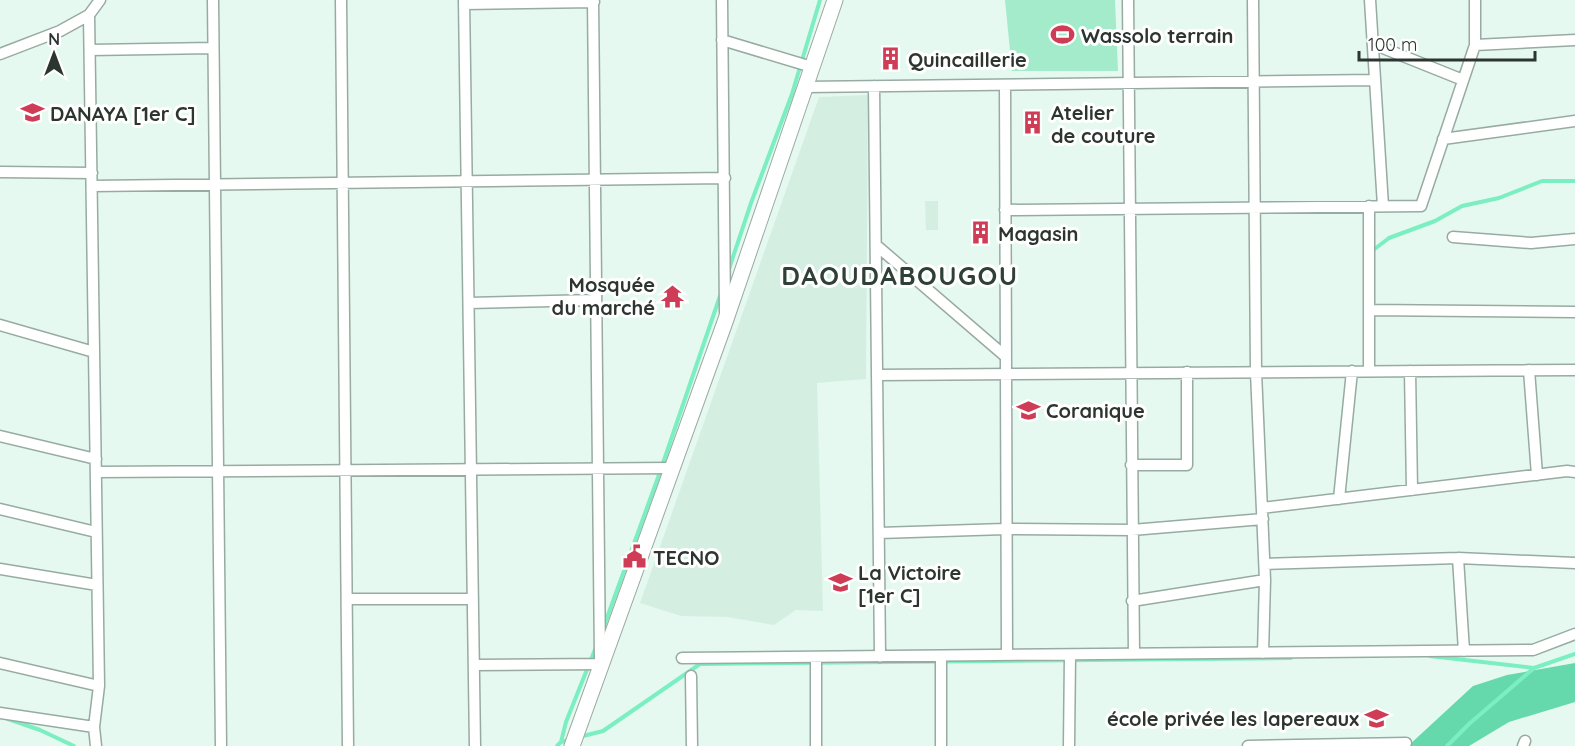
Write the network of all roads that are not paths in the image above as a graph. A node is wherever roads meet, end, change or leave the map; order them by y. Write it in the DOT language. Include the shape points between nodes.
graph roads {
  1 [pos="100,0"];
  2 [pos="213,0"];
  3 [pos="341,0"];
  4 [pos="722,0"];
  5 [pos="835,0"];
  6 [pos="1128,0"];
  7 [pos="1253,0"];
  8 [pos="1370,0"];
  9 [pos="1475,0"];
  10 [pos="594,1"];
  11 [pos="464,2"];
  12 [pos="89,15"];
  13 [pos="723,40"];
  14 [pos="1575,40"];
  15 [pos="1373,44"];
  16 [pos="1475,45"];
  17 [pos="213,48"];
  18 [pos="90,50"];
  19 [pos="0,54"];
  20 [pos="812,67"];
  21 [pos="1375,80"];
  22 [pos="1463,80"];
  23 [pos="1254,81"];
  24 [pos="1128,83"];
  25 [pos="1005,85"];
  26 [pos="806,87"];
  27 [pos="874,87"];
  28 [pos="1575,121"];
  29 [pos="1443,139"];
  30 [pos="0,172"];
  31 [pos="92,173"];
  32 [pos="725,178"];
  33 [pos="595,180"];
  34 [pos="467,182"];
  35 [pos="342,183"];
  36 [pos="215,185"];
  37 [pos="92,186"];
  38 [pos="1369,206"];
  39 [pos="1383,206"];
  40 [pos="1255,207"];
  41 [pos="1130,209"];
  42 [pos="1005,210"];
  43 [pos="1453,237"];
  44 [pos="1575,239"];
  45 [pos="876,245"];
  46 [pos="596,300"];
  47 [pos="469,303"];
  48 [pos="1369,310"];
  49 [pos="1575,312"];
  50 [pos="725,322"];
  51 [pos="0,326"];
  52 [pos="94,352"];
  53 [pos="1005,356"];
  54 [pos="1575,369"];
  55 [pos="1529,370"];
  56 [pos="1352,371"];
  57 [pos="1369,371"];
  58 [pos="1410,371"];
  59 [pos="1187,372"];
  60 [pos="1256,372"];
  61 [pos="1131,373"];
  62 [pos="1005,374"];
  63 [pos="877,375"];
  64 [pos="0,436"];
  65 [pos="96,459"];
  66 [pos="1131,465"];
  67 [pos="672,468"];
  68 [pos="471,470"];
  69 [pos="598,470"];
  70 [pos="96,471"];
  71 [pos="346,471"];
  72 [pos="218,472"];
  73 [pos="1575,472"];
  74 [pos="1537,475"];
  75 [pos="1412,490"];
  76 [pos="1339,498"];
  77 [pos="0,509"];
  78 [pos="1263,513"];
  79 [pos="1005,529"];
  80 [pos="1132,530"];
  81 [pos="96,532"];
  82 [pos="879,533"];
  83 [pos="1458,558"];
  84 [pos="1575,563"];
  85 [pos="1265,564"];
  86 [pos="0,569"];
  87 [pos="1266,580"];
  88 [pos="97,585"];
  89 [pos="347,598"];
  90 [pos="473,598"];
  91 [pos="1132,601"];
  92 [pos="1575,634"];
  93 [pos="1464,651"];
  94 [pos="1263,653"];
  95 [pos="1134,654"];
  96 [pos="1070,655"];
  97 [pos="941,656"];
  98 [pos="1007,656"];
  99 [pos="816,657"];
  100 [pos="880,657"];
  101 [pos="682,658"];
  102 [pos="0,663"];
  103 [pos="601,664"];
  104 [pos="474,665"];
  105 [pos="691,676"];
  106 [pos="99,686"];
  107 [pos="0,713"];
  108 [pos="94,727"];
  109 [pos="1406,743"];
  110 [pos="96,746"];
  111 [pos="221,746"];
  112 [pos="348,746"];
  113 [pos="475,746"];
  114 [pos="572,746"];
  115 [pos="692,746"];
  116 [pos="816,746"];
  117 [pos="941,746"];
  118 [pos="1069,746"];
  119 [pos="1248,746"];
  1 -- 12 [label="street"];
  2 -- 17 [label="street"];
  3 -- 35 [label="street"];
  4 -- 13 [label="street"];
  5 -- 20 [label="street"];
  6 -- 24 [label="street"];
  7 -- 23 [label="street"];
  8 -- 15 [label="street"];
  9 -- 16 [label="street"];
  10 -- 11 [label="street"];
  10 -- 33 [label="street"];
  11 -- 34 [label="street"];
  12 -- 18 [label="street"];
  12 -- 19 [label="street" via="60,31"];
  13 -- 20 [label="street"];
  13 -- 32 [label="street"];
  14 -- 16 [label="street"];
  15 -- 21 [label="street"];
  15 -- 22 [label="street"];
  16 -- 22 [label="street"];
  17 -- 18 [label="street"];
  17 -- 36 [label="street"];
  18 -- 31 [label="street"];
  20 -- 26 [label="street"];
  21 -- 23 [label="street"];
  21 -- 39 [label="street"];
  22 -- 29 [label="street"];
  23 -- 24 [label="street"];
  23 -- 40 [label="street"];
  24 -- 25 [label="street"];
  24 -- 41 [label="street"];
  25 -- 27 [label="street"];
  25 -- 42 [label="street"];
  26 -- 27 [label="street"];
  26 -- 50 [label="street"];
  27 -- 45 [label="street"];
  28 -- 29 [label="street"];
  29 -- 39 [label="street" via="1421,206"];
  30 -- 31 [label="street"];
  31 -- 37 [label="street"];
  32 -- 33 [label="street"];
  32 -- 50 [label="street"];
  33 -- 34 [label="street"];
  33 -- 46 [label="street"];
  34 -- 35 [label="street"];
  34 -- 47 [label="street"];
  35 -- 36 [label="street"];
  35 -- 71 [label="street"];
  36 -- 37 [label="street"];
  36 -- 72 [label="street"];
  37 -- 52 [label="street"];
  38 -- 39 [label="street"];
  38 -- 40 [label="street"];
  38 -- 48 [label="street"];
  40 -- 41 [label="street"];
  40 -- 60 [label="street"];
  41 -- 42 [label="street"];
  41 -- 61 [label="street"];
  42 -- 53 [label="street"];
  43 -- 44 [label="street" via="1530,243"];
  45 -- 53 [label="street"];
  45 -- 63 [label="street"];
  46 -- 47 [label="street"];
  46 -- 69 [label="street"];
  47 -- 68 [label="street"];
  48 -- 49 [label="street"];
  48 -- 57 [label="street"];
  50 -- 67 [label="street"];
  51 -- 52 [label="street"];
  52 -- 65 [label="street"];
  53 -- 62 [label="street"];
  54 -- 55 [label="street"];
  55 -- 58 [label="street"];
  55 -- 74 [label="street"];
  56 -- 57 [label="street"];
  56 -- 60 [label="street"];
  56 -- 76 [label="street"];
  57 -- 58 [label="street"];
  58 -- 75 [label="street"];
  59 -- 60 [label="street"];
  59 -- 61 [label="street"];
  59 -- 66 [label="street" via="1187,465"];
  60 -- 78 [label="street"];
  61 -- 62 [label="street"];
  61 -- 66 [label="street"];
  62 -- 63 [label="street"];
  62 -- 79 [label="street"];
  63 -- 82 [label="street"];
  64 -- 65 [label="street"];
  65 -- 70 [label="street"];
  66 -- 80 [label="street"];
  67 -- 69 [label="street"];
  67 -- 103 [label="street"];
  68 -- 69 [label="street"];
  68 -- 71 [label="street"];
  68 -- 90 [label="street"];
  69 -- 103 [label="street"];
  70 -- 72 [label="street"];
  70 -- 81 [label="street"];
  71 -- 72 [label="street"];
  71 -- 89 [label="street"];
  72 -- 111 [label="street"];
  73 -- 74 [label="street"];
  74 -- 75 [label="street"];
  75 -- 76 [label="street"];
  76 -- 78 [label="street"];
  77 -- 81 [label="street"];
  78 -- 80 [label="street"];
  78 -- 85 [label="street"];
  79 -- 80 [label="street"];
  79 -- 82 [label="street"];
  79 -- 98 [label="street"];
  80 -- 91 [label="street"];
  81 -- 88 [label="street"];
  82 -- 100 [label="street"];
  83 -- 84 [label="street"];
  83 -- 85 [label="street"];
  83 -- 93 [label="street"];
  85 -- 87 [label="street"];
  86 -- 88 [label="street"];
  87 -- 91 [label="street"];
  87 -- 94 [label="street"];
  88 -- 106 [label="street"];
  89 -- 90 [label="street"];
  89 -- 112 [label="street"];
  90 -- 104 [label="street"];
  91 -- 95 [label="street"];
  92 -- 93 [label="street" via="1533,650"];
  93 -- 94 [label="street"];
  94 -- 95 [label="street"];
  95 -- 96 [label="street"];
  96 -- 98 [label="street"];
  96 -- 118 [label="street"];
  97 -- 98 [label="street"];
  97 -- 100 [label="street"];
  97 -- 117 [label="street"];
  99 -- 100 [label="street"];
  99 -- 101 [label="street"];
  99 -- 116 [label="street"];
  102 -- 106 [label="street"];
  103 -- 104 [label="street"];
  103 -- 114 [label="street"];
  104 -- 113 [label="street"];
  105 -- 115 [label="street"];
  106 -- 108 [label="street"];
  107 -- 108 [label="street"];
  108 -- 110 [label="street"];
  109 -- 119 [label="street"];
}
